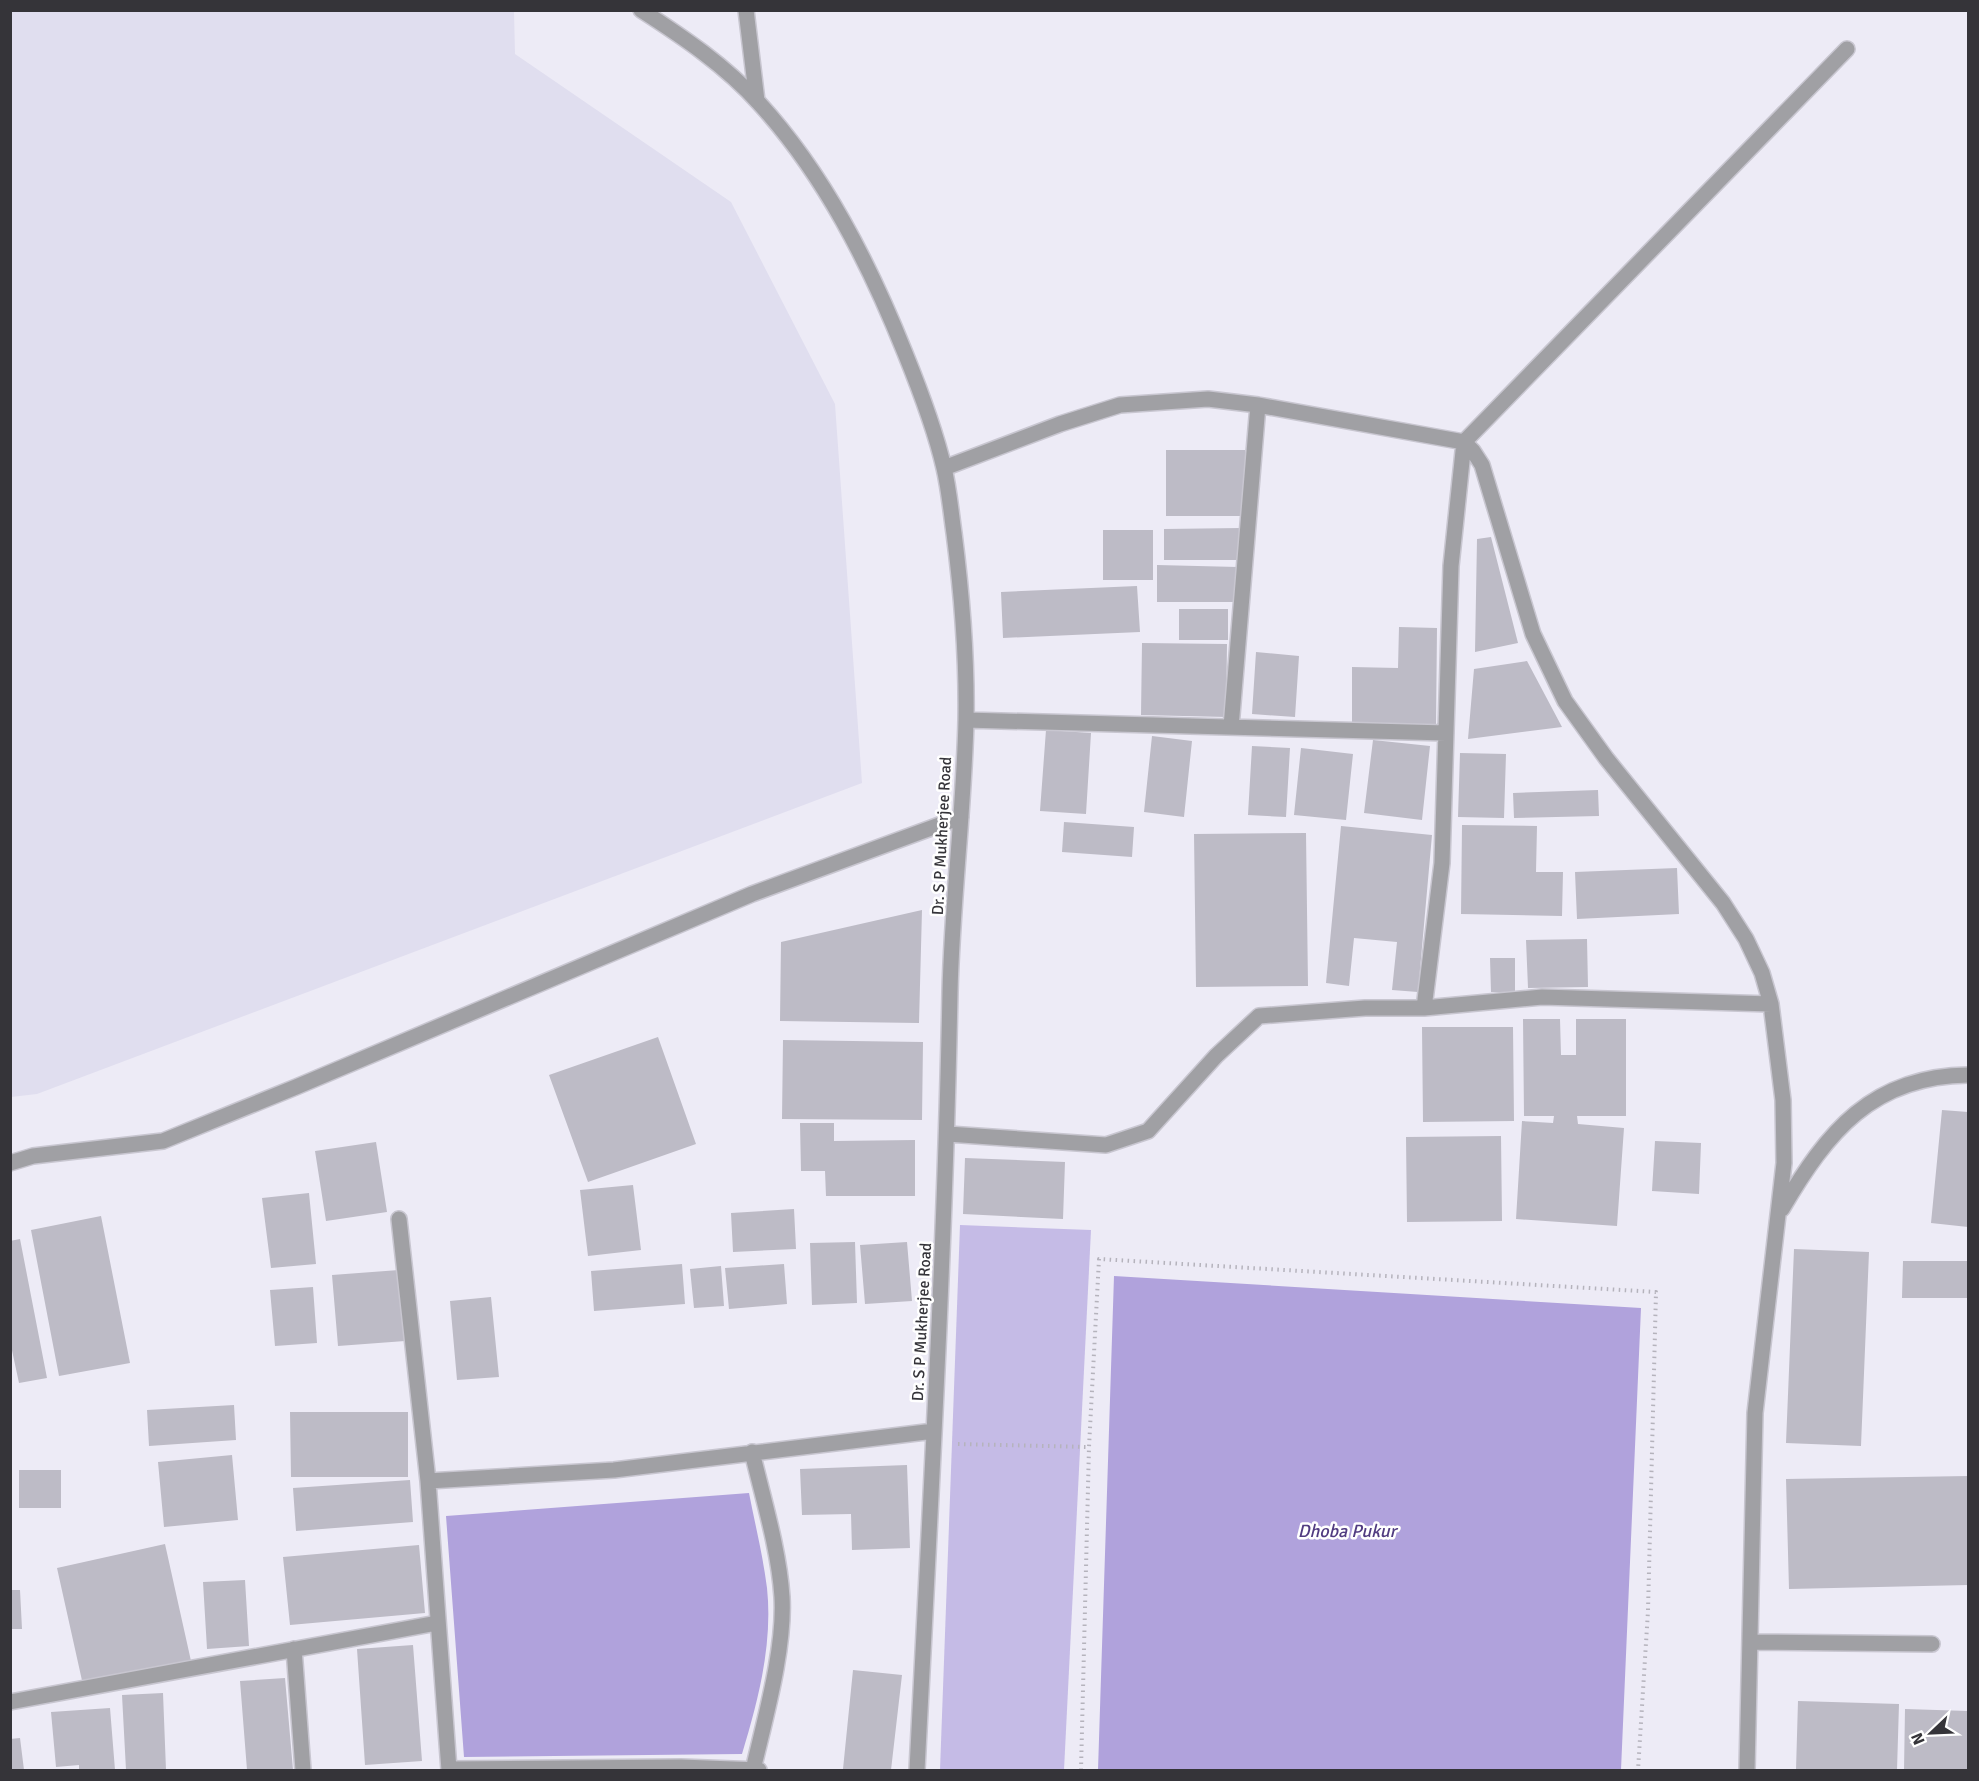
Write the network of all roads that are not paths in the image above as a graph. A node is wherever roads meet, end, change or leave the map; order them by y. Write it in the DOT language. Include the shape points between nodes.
graph roads {
  1 [pos="641,10"];
  2 [pos="746,10"];
  3 [pos="1847,49"];
  4 [pos="757,101"];
  5 [pos="1258,405"];
  6 [pos="1464,442"];
  7 [pos="944,468"];
  8 [pos="966,720"];
  9 [pos="1231,727"];
  10 [pos="1446,733"];
  11 [pos="961,816"];
  12 [pos="1771,1004"];
  13 [pos="1424,1008"];
  14 [pos="1968,1075"];
  15 [pos="948,1134"];
  16 [pos="10,1162"];
  17 [pos="1779,1215"];
  18 [pos="399,1219"];
  19 [pos="933,1437"];
  20 [pos="752,1452"];
  21 [pos="428,1481"];
  22 [pos="437,1623"];
  23 [pos="1750,1642"];
  24 [pos="1932,1644"];
  25 [pos="294,1649"];
  26 [pos="10,1702"];
  27 [pos="303,1770"];
  28 [pos="449,1770"];
  29 [pos="756,1770"];
  30 [pos="917,1770"];
  31 [pos="1747,1770"];
  1 -- 4 [label="street, Dr. S P Mukherjee Road" via="714,61"];
  2 -- 4 [label="street"];
  3 -- 6 [label="street"];
  4 -- 7 [label="street, Dr. S P Mukherjee Road" via="804,157 883,299 918,386"];
  5 -- 6 [label="street"];
  5 -- 7 [label="street" via="1208,399 1120,405"];
  5 -- 9 [label="street"];
  6 -- 10 [label="street" via="1451,566"];
  6 -- 12 [label="street" via="1482,465 1533,634 1565,701 1723,903 1746,939"];
  7 -- 8 [label="street, Dr. S P Mukherjee Road" via="960,581"];
  8 -- 9 [label="street"];
  8 -- 11 [label="street, Dr. S P Mukherjee Road"];
  9 -- 10 [label="street"];
  10 -- 13 [label="street" via="1442,863"];
  11 -- 15 [label="street, Dr. S P Mukherjee Road" via="950,983"];
  11 -- 16 [label="street" via="752,894 163,1141"];
  12 -- 13 [label="street" via="1542,997"];
  12 -- 17 [label="street" via="1784,1109"];
  13 -- 15 [label="street" via="1259,1016 1216,1056 1148,1131 1106,1146"];
  14 -- 17 [label="street" via="1925,1078 1875,1099 1830,1138"];
  15 -- 19 [label="street, Dr. S P Mukherjee Road"];
  17 -- 23 [label="street" via="1755,1413"];
  18 -- 21 [label="street"];
  19 -- 20 [label="street"];
  19 -- 30 [label="street, Dr. S P Mukherjee Road"];
  20 -- 21 [label="street" via="614,1470"];
  20 -- 29 [label="street" via="782,1597 774,1677"];
  21 -- 22 [label="street"];
  22 -- 25 [label="street"];
  22 -- 28 [label="street"];
  23 -- 24 [label="street"];
  23 -- 31 [label="street"];
  25 -- 26 [label="street"];
  25 -- 27 [label="street"];
  28 -- 29 [label="street"];
}
